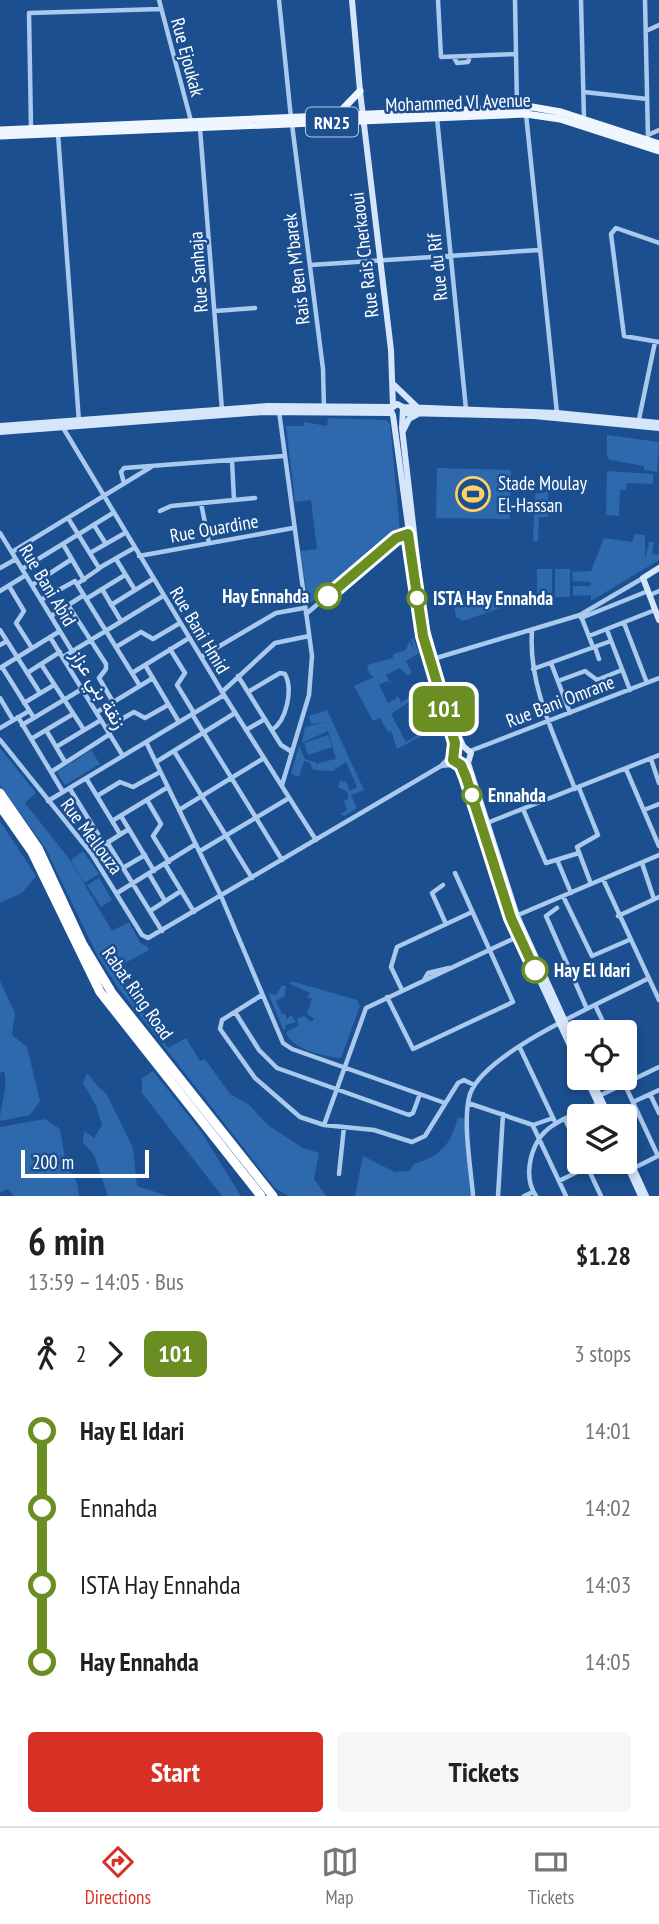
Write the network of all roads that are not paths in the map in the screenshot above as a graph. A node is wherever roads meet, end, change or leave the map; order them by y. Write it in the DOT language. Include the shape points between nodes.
graph roads {
  1 [pos="159,0"];
  2 [pos="279,0"];
  3 [pos="352,0"];
  4 [pos="438,0"];
  5 [pos="515,0"];
  6 [pos="581,0"];
  7 [pos="645,0"];
  8 [pos="161,9"];
  9 [pos="659,25"];
  10 [pos="646,31"];
  11 [pos="516,54"];
  12 [pos="360,91"];
  13 [pos="584,92"];
  14 [pos="647,99"];
  15 [pos="517,108"];
  16 [pos="526,114"];
  17 [pos="337,116"];
  18 [pos="363,118"];
  19 [pos="436,118"];
  20 [pos="584,119"];
  21 [pos="291,121"];
  22 [pos="191,122"];
  23 [pos="31,128"];
  24 [pos="200,128"];
  25 [pos="0,130"];
  26 [pos="659,130"];
  27 [pos="58,134"];
  28 [pos="0,136"];
  29 [pos="648,137"];
  30 [pos="659,144"];
  31 [pos="659,151"];
  32 [pos="659,243"];
  33 [pos="539,250"];
  34 [pos="450,257"];
  35 [pos="381,260"];
  36 [pos="310,265"];
  37 [pos="255,308"];
  38 [pos="215,312"];
  39 [pos="657,342"];
  40 [pos="394,385"];
  41 [pos="278,408"];
  42 [pos="324,409"];
  43 [pos="376,409"];
  44 [pos="419,410"];
  45 [pos="397,411"];
  46 [pos="466,411"];
  47 [pos="222,412"];
  48 [pos="557,413"];
  49 [pos="79,423"];
  50 [pos="638,423"];
  51 [pos="0,426"];
  52 [pos="659,426"];
  53 [pos="63,427"];
  54 [pos="396,427"];
  55 [pos="0,432"];
  56 [pos="402,433"];
  57 [pos="284,456"];
  58 [pos="232,460"];
  59 [pos="152,466"];
  60 [pos="124,483"];
  61 [pos="103,496"];
  62 [pos="255,498"];
  63 [pos="234,500"];
  64 [pos="201,503"];
  65 [pos="160,511"];
  66 [pos="113,513"];
  67 [pos="68,517"];
  68 [pos="94,525"];
  69 [pos="293,528"];
  70 [pos="0,533"];
  71 [pos="125,533"];
  72 [pos="410,533"];
  73 [pos="78,534"];
  74 [pos="63,544"];
  75 [pos="106,544"];
  76 [pos="209,544"];
  77 [pos="134,548"];
  78 [pos="12,552"];
  79 [pos="90,554"];
  80 [pos="139,556"];
  81 [pos="16,559"];
  82 [pos="72,559"];
  83 [pos="116,559"];
  84 [pos="0,568"];
  85 [pos="100,568"];
  86 [pos="659,568"];
  87 [pos="22,569"];
  88 [pos="26,575"];
  89 [pos="125,575"];
  90 [pos="643,578"];
  91 [pos="153,579"];
  92 [pos="84,580"];
  93 [pos="77,583"];
  94 [pos="32,585"];
  95 [pos="9,586"];
  96 [pos="102,589"];
  97 [pos="135,590"];
  98 [pos="0,591"];
  99 [pos="659,591"];
  100 [pos="649,593"];
  101 [pos="163,596"];
  102 [pos="85,597"];
  103 [pos="41,600"];
  104 [pos="68,605"];
  105 [pos="111,605"];
  106 [pos="304,608"];
  107 [pos="655,610"];
  108 [pos="305,614"];
  109 [pos="51,616"];
  110 [pos="581,617"];
  111 [pos="659,620"];
  112 [pos="121,621"];
  113 [pos="180,623"];
  114 [pos="624,623"];
  115 [pos="0,630"];
  116 [pos="607,630"];
  117 [pos="60,631"];
  118 [pos="106,631"];
  119 [pos="532,631"];
  120 [pos="309,636"];
  121 [pos="589,636"];
  122 [pos="50,637"];
  123 [pos="189,638"];
  124 [pos="90,640"];
  125 [pos="611,640"];
  126 [pos="7,641"];
  127 [pos="0,645"];
  128 [pos="116,647"];
  129 [pos="594,647"];
  130 [pos="32,648"];
  131 [pos="170,649"];
  132 [pos="72,651"];
  133 [pos="61,655"];
  134 [pos="17,657"];
  135 [pos="201,657"];
  136 [pos="432,659"];
  137 [pos="599,659"];
  138 [pos="551,663"];
  139 [pos="41,664"];
  140 [pos="145,665"];
  141 [pos="1,667"];
  142 [pos="533,670"];
  143 [pos="622,670"];
  144 [pos="27,673"];
  145 [pos="132,673"];
  146 [pos="238,677"];
  147 [pos="153,678"];
  148 [pos="659,678"];
  149 [pos="558,681"];
  150 [pos="647,682"];
  151 [pos="54,685"];
  152 [pos="140,686"];
  153 [pos="82,689"];
  154 [pos="630,690"];
  155 [pos="248,692"];
  156 [pos="223,693"];
  157 [pos="40,694"];
  158 [pos="0,698"];
  159 [pos="64,699"];
  160 [pos="113,702"];
  161 [pos="24,703"];
  162 [pos="169,705"];
  163 [pos="29,710"];
  164 [pos="96,712"];
  165 [pos="193,713"];
  166 [pos="235,713"];
  167 [pos="570,713"];
  168 [pos="74,714"];
  169 [pos="34,718"];
  170 [pos="16,719"];
  171 [pos="265,719"];
  172 [pos="101,720"];
  173 [pos="549,721"];
  174 [pos="179,722"];
  175 [pos="22,725"];
  176 [pos="0,728"];
  177 [pos="46,730"];
  178 [pos="83,730"];
  179 [pos="246,730"];
  180 [pos="272,730"];
  181 [pos="108,731"];
  182 [pos="203,733"];
  183 [pos="31,739"];
  184 [pos="0,740"];
  185 [pos="146,742"];
  186 [pos="56,747"];
  187 [pos="457,749"];
  188 [pos="174,751"];
  189 [pos="470,751"];
  190 [pos="292,752"];
  191 [pos="659,755"];
  192 [pos="123,756"];
  193 [pos="264,758"];
  194 [pos="651,759"];
  195 [pos="65,762"];
  196 [pos="156,762"];
  197 [pos="462,764"];
  198 [pos="441,766"];
  199 [pos="626,769"];
  200 [pos="51,772"];
  201 [pos="160,772"];
  202 [pos="86,778"];
  203 [pos="231,778"];
  204 [pos="659,780"];
  205 [pos="282,786"];
  206 [pos="168,788"];
  207 [pos="577,788"];
  208 [pos="70,789"];
  209 [pos="64,792"];
  210 [pos="0,793"];
  211 [pos="97,796"];
  212 [pos="202,797"];
  213 [pos="289,797"];
  214 [pos="147,800"];
  215 [pos="48,802"];
  216 [pos="659,804"];
  217 [pos="0,806"];
  218 [pos="523,809"];
  219 [pos="179,810"];
  220 [pos="644,810"];
  221 [pos="121,816"];
  222 [pos="256,818"];
  223 [pos="112,821"];
  224 [pos="484,824"];
  225 [pos="659,827"];
  226 [pos="129,829"];
  227 [pos="652,830"];
  228 [pos="120,834"];
  229 [pos="226,836"];
  230 [pos="316,840"];
  231 [pos="106,843"];
  232 [pos="196,844"];
  233 [pos="659,846"];
  234 [pos="200,852"];
  235 [pos="91,853"];
  236 [pos="579,853"];
  237 [pos="145,855"];
  238 [pos="659,855"];
  239 [pos="282,860"];
  240 [pos="558,862"];
  241 [pos="167,863"];
  242 [pos="642,863"];
  243 [pos="123,868"];
  244 [pos="151,872"];
  245 [pos="455,873"];
  246 [pos="251,878"];
  247 [pos="603,879"];
  248 [pos="133,884"];
  249 [pos="592,884"];
  250 [pos="443,885"];
  251 [pos="181,891"];
  252 [pos="117,893"];
  253 [pos="571,893"];
  254 [pos="221,896"];
  255 [pos="563,896"];
  256 [pos="657,898"];
  257 [pos="166,901"];
  258 [pos="557,908"];
  259 [pos="150,911"];
  260 [pos="194,912"];
  261 [pos="472,912"];
  262 [pos="618,916"];
  263 [pos="514,917"];
  264 [pos="446,924"];
  265 [pos="162,931"];
  266 [pos="519,936"];
  267 [pos="629,940"];
  268 [pos="490,949"];
  269 [pos="649,978"];
  270 [pos="402,990"];
  271 [pos="262,995"];
  272 [pos="387,998"];
  273 [pos="659,1000"];
  274 [pos="595,1005"];
  275 [pos="587,1009"];
  276 [pos="235,1012"];
  277 [pos="602,1020"];
  278 [pos="562,1021"];
  279 [pos="567,1030"];
  280 [pos="567,1034"];
  281 [pos="520,1048"];
  282 [pos="344,1067"];
  283 [pos="659,1067"];
  284 [pos="637,1077"];
  285 [pos="474,1085"];
  286 [pos="336,1089"];
  287 [pos="593,1090"];
  288 [pos="595,1090"];
  289 [pos="611,1090"];
  290 [pos="627,1090"];
  291 [pos="659,1090"];
  292 [pos="420,1094"];
  293 [pos="650,1094"];
  294 [pos="599,1096"];
  295 [pos="633,1102"];
  296 [pos="445,1103"];
  297 [pos="468,1103"];
  298 [pos="598,1104"];
  299 [pos="602,1104"];
  300 [pos="659,1113"];
  301 [pos="503,1114"];
  302 [pos="565,1119"];
  303 [pos="554,1121"];
  304 [pos="567,1123"];
  305 [pos="324,1125"];
  306 [pos="533,1125"];
  307 [pos="344,1127"];
  308 [pos="659,1133"];
  309 [pos="650,1138"];
  310 [pos="539,1139"];
  311 [pos="659,1155"];
  312 [pos="637,1166"];
  313 [pos="338,1174"];
  314 [pos="571,1174"];
  315 [pos="590,1174"];
  316 [pos="633,1174"];
  317 [pos="559,1181"];
  318 [pos="535,1194"];
  319 [pos="261,1196"];
  320 [pos="273,1196"];
  321 [pos="473,1196"];
  322 [pos="498,1196"];
  323 [pos="524,1196"];
  324 [pos="566,1196"];
  325 [pos="601,1196"];
  326 [pos="644,1196"];
  1 -- 8 [label="street, Rue Ejoukak"];
  2 -- 21 [label="street, Rais Ben M’barek"];
  3 -- 12 [label="main road, Rue Rais Cherkaoui"];
  4 -- 11 [label="street" via="439,53 443,57"];
  5 -- 11 [label="street"];
  6 -- 13 [label="street"];
  7 -- 10 [label="street"];
  8 -- 22 [label="street, Rue Ejoukak"];
  8 -- 23 [label="street" via="28,15"];
  9 -- 10 [label="street"];
  10 -- 14 [label="street"];
  11 -- 15 [label="street"];
  12 -- 17 [label="main road"];
  12 -- 18 [label="main road, Rue Rais Cherkaoui"];
  13 -- 14 [label="street"];
  13 -- 20 [label="street"];
  14 -- 29 [label="street"];
  15 -- 18 [label="main road, RN25"];
  15 -- 20 [label="main road, RN25" via="546,109"];
  16 -- 19 [label="main road, Mohammed VI Avenue / RN25"];
  16 -- 31 [label="main road, Mohammed VI Avenue / RN25" via="560,119"];
  16 -- 33 [label="street"];
  17 -- 18 [label="main road, RN25"];
  17 -- 21 [label="main road, RN25"];
  18 -- 19 [label="main road, Mohammed VI Avenue / RN25"];
  18 -- 21 [label="main road, Mohammed VI Avenue / RN25"];
  18 -- 35 [label="main road, Rue Rais Cherkaoui"];
  19 -- 34 [label="street, Rue du Rif"];
  20 -- 29 [label="main road, RN25"];
  21 -- 22 [label="main road, RN25"];
  21 -- 24 [label="main road, Mohammed VI Avenue / RN25"];
  21 -- 36 [label="street, Rais Ben M’barek"];
  22 -- 23 [label="main road, RN25"];
  23 -- 25 [label="main road, RN25"];
  24 -- 27 [label="main road, Mohammed VI Avenue / RN25"];
  24 -- 38 [label="street, Rue Sanhaja"];
  26 -- 29 [label="street"];
  27 -- 28 [label="main road, Mohammed VI Avenue / RN25"];
  27 -- 49 [label="street"];
  29 -- 30 [label="main road, RN25"];
  32 -- 39 [label="street" via="617,228 611,234 623,334"];
  33 -- 34 [label="street"];
  33 -- 48 [label="street"];
  34 -- 35 [label="street"];
  34 -- 46 [label="street, Rue du Rif"];
  35 -- 36 [label="street"];
  35 -- 40 [label="main road, Rue Rais Cherkaoui"];
  36 -- 42 [label="street, Rais Ben M’barek"];
  37 -- 38 [label="street"];
  38 -- 47 [label="street, Rue Sanhaja"];
  39 -- 50 [label="street"];
  40 -- 43 [label="main road" via="388,399"];
  40 -- 44 [label="main road"];
  40 -- 45 [label="main road, Rue Rais Cherkaoui"];
  41 -- 42 [label="main road"];
  41 -- 47 [label="main road"];
  41 -- 57 [label="street"];
  42 -- 43 [label="main road"];
  43 -- 45 [label="main road"];
  43 -- 54 [label="main road"];
  44 -- 45 [label="main road"];
  44 -- 46 [label="main road"];
  44 -- 56 [label="main road"];
  45 -- 54 [label="main road"];
  45 -- 56 [label="main road"];
  46 -- 48 [label="main road"];
  46 -- 50 [label="main road"];
  47 -- 49 [label="main road"];
  48 -- 50 [label="main road"];
  49 -- 53 [label="main road"];
  50 -- 52 [label="main road"];
  51 -- 53 [label="main road"];
  53 -- 55 [label="main road"];
  53 -- 61 [label="street, Rue Bani Hmid"];
  54 -- 72 [label="main road"];
  56 -- 72 [label="main road"];
  57 -- 58 [label="street"];
  57 -- 69 [label="street"];
  58 -- 59 [label="street"];
  58 -- 63 [label="street"];
  59 -- 60 [label="street"];
  59 -- 60 [label="street" via="122,469"];
  60 -- 61 [label="street"];
  61 -- 66 [label="street, Rue Bani Hmid"];
  61 -- 67 [label="street"];
  62 -- 63 [label="street"];
  63 -- 64 [label="street"];
  64 -- 65 [label="street"];
  64 -- 76 [label="street"];
  66 -- 68 [label="street"];
  66 -- 71 [label="street, Rue Bani Hmid"];
  67 -- 73 [label="street"];
  67 -- 78 [label="street"];
  68 -- 73 [label="street"];
  68 -- 75 [label="street"];
  69 -- 76 [label="street, Rue Ouardine"];
  69 -- 106 [label="street"];
  70 -- 78 [label="street, Rue Bani Abid"];
  71 -- 75 [label="street"];
  71 -- 77 [label="street, Rue Bani Hmid"];
  72 -- 108 [label="street" via="396,538"];
  72 -- 136 [label="main road" via="420,621"];
  73 -- 74 [label="street"];
  73 -- 79 [label="street"];
  74 -- 82 [label="street"];
  74 -- 87 [label="street"];
  75 -- 79 [label="street"];
  76 -- 80 [label="street, Rue Ouardine"];
  77 -- 80 [label="street, Rue Bani Hmid"];
  77 -- 83 [label="street"];
  78 -- 81 [label="street, Rue Bani Abid"];
  79 -- 85 [label="street"];
  80 -- 91 [label="street, Rue Bani Hmid"];
  81 -- 84 [label="street"];
  81 -- 87 [label="street, Rue Bani Abid"];
  82 -- 92 [label="street"];
  82 -- 94 [label="street"];
  83 -- 85 [label="street"];
  83 -- 89 [label="street"];
  85 -- 92 [label="street"];
  86 -- 90 [label="main road"];
  87 -- 88 [label="street, Rue Bani Abid"];
  88 -- 94 [label="street, Rue Bani Abid"];
  88 -- 95 [label="street"];
  89 -- 96 [label="street"];
  89 -- 97 [label="street"];
  90 -- 100 [label="main road"];
  90 -- 110 [label="street"];
  91 -- 97 [label="street"];
  91 -- 101 [label="street, Rue Bani Hmid"];
  92 -- 93 [label="street"];
  93 -- 102 [label="street"];
  93 -- 103 [label="street" via="74,580"];
  94 -- 103 [label="street, Rue Bani Abid"];
  95 -- 98 [label="street"];
  95 -- 130 [label="street" via="24,611 16,623"];
  96 -- 102 [label="street"];
  96 -- 105 [label="street"];
  97 -- 105 [label="street"];
  99 -- 100 [label="street"];
  100 -- 107 [label="main road"];
  100 -- 110 [label="street"];
  101 -- 112 [label="street"];
  101 -- 113 [label="street, Rue Bani Hmid"];
  102 -- 104 [label="street"];
  102 -- 118 [label="street"];
  103 -- 109 [label="street, Rue Bani Abid"];
  104 -- 109 [label="street"];
  104 -- 124 [label="street"];
  105 -- 112 [label="street"];
  106 -- 108 [label="street"];
  106 -- 135 [label="street" via="276,613"];
  107 -- 111 [label="main road"];
  107 -- 114 [label="street"];
  108 -- 120 [label="street"];
  109 -- 117 [label="street, Rue Bani Abid"];
  110 -- 119 [label="street"];
  110 -- 121 [label="street"];
  112 -- 118 [label="street"];
  113 -- 123 [label="street, Rue Bani Hmid"];
  113 -- 128 [label="street" via="153,639 141,632"];
  114 -- 116 [label="street"];
  114 -- 150 [label="street"];
  115 -- 126 [label="street"];
  116 -- 121 [label="street"];
  116 -- 125 [label="street"];
  117 -- 122 [label="street"];
  117 -- 132 [label="street, Rue Bani Abid"];
  118 -- 124 [label="street"];
  118 -- 128 [label="street"];
  119 -- 136 [label="street"];
  119 -- 142 [label="street"];
  120 -- 146 [label="street" via="277,641"];
  120 -- 190 [label="street" via="311,682"];
  121 -- 129 [label="street"];
  122 -- 130 [label="street"];
  122 -- 133 [label="street, زنقة بني عزاز"];
  123 -- 131 [label="street"];
  123 -- 135 [label="street, Rue Bani Hmid"];
  124 -- 132 [label="street"];
  124 -- 160 [label="street" via="106,665 99,678"];
  125 -- 129 [label="street"];
  125 -- 143 [label="street"];
  126 -- 127 [label="street"];
  126 -- 134 [label="street"];
  128 -- 145 [label="street"];
  129 -- 137 [label="street"];
  129 -- 138 [label="street"];
  130 -- 134 [label="street"];
  131 -- 140 [label="street"];
  131 -- 165 [label="street" via="185,673 177,685"];
  132 -- 133 [label="street"];
  133 -- 139 [label="street"];
  133 -- 153 [label="street, زنقة بني عزاز"];
  134 -- 141 [label="street"];
  134 -- 144 [label="street"];
  135 -- 156 [label="street, Rue Bani Hmid"];
  136 -- 187 [label="main road"];
  138 -- 142 [label="street"];
  138 -- 149 [label="street"];
  139 -- 144 [label="street"];
  139 -- 151 [label="street"];
  140 -- 145 [label="street"];
  140 -- 147 [label="street"];
  141 -- 161 [label="street"];
  142 -- 173 [label="street"];
  143 -- 149 [label="street" via="597,680 585,671"];
  143 -- 154 [label="street"];
  144 -- 157 [label="street"];
  145 -- 152 [label="street"];
  146 -- 155 [label="street"];
  146 -- 156 [label="street"];
  147 -- 152 [label="street"];
  147 -- 162 [label="street"];
  148 -- 150 [label="street, Rue Bani Omrane"];
  149 -- 167 [label="street"];
  150 -- 154 [label="street, Rue Bani Omrane"];
  151 -- 157 [label="street"];
  151 -- 159 [label="street"];
  152 -- 160 [label="street"];
  153 -- 159 [label="street"];
  153 -- 164 [label="street, زنقة بني عزاز"];
  154 -- 167 [label="street, Rue Bani Omrane"];
  155 -- 171 [label="street"];
  155 -- 180 [label="street" via="285,674 290,688 280,722"];
  156 -- 165 [label="street"];
  156 -- 166 [label="street, Rue Bani Hmid"];
  157 -- 161 [label="street"];
  158 -- 170 [label="street"];
  159 -- 168 [label="street"];
  159 -- 169 [label="street"];
  160 -- 164 [label="street"];
  161 -- 163 [label="street"];
  162 -- 174 [label="street"];
  162 -- 181 [label="street" via="144,719 134,712"];
  163 -- 169 [label="street"];
  163 -- 170 [label="street"];
  164 -- 172 [label="street, زنقة بني عزاز"];
  165 -- 174 [label="street"];
  165 -- 182 [label="street"];
  166 -- 179 [label="street, Rue Bani Hmid"];
  166 -- 182 [label="street"];
  167 -- 173 [label="street, Rue Bani Omrane"];
  168 -- 177 [label="street"];
  168 -- 178 [label="street"];
  169 -- 175 [label="street"];
  170 -- 175 [label="street"];
  170 -- 176 [label="street"];
  171 -- 179 [label="street"];
  171 -- 180 [label="street"];
  172 -- 178 [label="street"];
  172 -- 181 [label="street, زنقة بني عزاز"];
  173 -- 189 [label="street, Rue Bani Omrane"];
  173 -- 207 [label="street"];
  174 -- 185 [label="street"];
  175 -- 183 [label="street"];
  177 -- 183 [label="street"];
  177 -- 186 [label="street"];
  178 -- 186 [label="street"];
  179 -- 193 [label="street, Rue Bani Hmid"];
  180 -- 190 [label="street"];
  181 -- 192 [label="street, زنقة بني عزاز"];
  181 -- 195 [label="street"];
  182 -- 188 [label="street"];
  182 -- 203 [label="street"];
  183 -- 200 [label="street"];
  184 -- 215 [label="street, Rue Mellouza"];
  185 -- 192 [label="street"];
  185 -- 196 [label="street"];
  186 -- 195 [label="street"];
  187 -- 189 [label="main road"];
  187 -- 197 [label="main road" via="453,760"];
  187 -- 198 [label="street"];
  188 -- 196 [label="street"];
  188 -- 212 [label="street"];
  189 -- 197 [label="main road"];
  190 -- 205 [label="street"];
  191 -- 194 [label="street"];
  192 -- 202 [label="street"];
  193 -- 203 [label="street"];
  193 -- 205 [label="street, Rue Bani Hmid"];
  194 -- 199 [label="street"];
  194 -- 204 [label="street"];
  195 -- 200 [label="street"];
  196 -- 201 [label="street"];
  197 -- 198 [label="street"];
  197 -- 224 [label="main road"];
  198 -- 230 [label="street"];
  199 -- 207 [label="street"];
  199 -- 220 [label="street"];
  200 -- 209 [label="street"];
  201 -- 206 [label="street"];
  201 -- 211 [label="street" via="135,787 120,782"];
  202 -- 208 [label="street"];
  202 -- 211 [label="street"];
  203 -- 212 [label="street"];
  203 -- 222 [label="street"];
  205 -- 213 [label="street, Rue Bani Hmid"];
  206 -- 214 [label="street"];
  206 -- 219 [label="street"];
  207 -- 218 [label="street"];
  207 -- 236 [label="street" via="598,836 579,844"];
  208 -- 209 [label="street"];
  208 -- 231 [label="street"];
  209 -- 215 [label="street"];
  210 -- 320 [label="highway, Rabat Ring Road" via="38,848 102,979"];
  211 -- 223 [label="street"];
  212 -- 219 [label="street"];
  212 -- 229 [label="street"];
  213 -- 222 [label="street"];
  213 -- 230 [label="street, Rue Bani Hmid"];
  214 -- 221 [label="street"];
  214 -- 241 [label="street" via="161,824 153,836"];
  215 -- 235 [label="street, Rue Mellouza"];
  216 -- 220 [label="street"];
  217 -- 319 [label="highway, Rabat Ring Road" via="32,852 100,992"];
  218 -- 224 [label="street"];
  218 -- 240 [label="street" via="546,863"];
  219 -- 232 [label="street"];
  220 -- 227 [label="street"];
  221 -- 223 [label="street"];
  221 -- 226 [label="street"];
  222 -- 229 [label="street"];
  222 -- 239 [label="street"];
  223 -- 228 [label="street"];
  224 -- 263 [label="main road"];
  225 -- 227 [label="street"];
  226 -- 228 [label="street"];
  226 -- 237 [label="street"];
  227 -- 233 [label="street"];
  228 -- 231 [label="street"];
  229 -- 234 [label="street"];
  229 -- 246 [label="street"];
  230 -- 239 [label="street"];
  231 -- 235 [label="street"];
  231 -- 243 [label="street"];
  232 -- 234 [label="street"];
  232 -- 241 [label="street"];
  234 -- 254 [label="street"];
  235 -- 252 [label="street, Rue Mellouza"];
  236 -- 240 [label="street"];
  236 -- 249 [label="street"];
  237 -- 243 [label="street"];
  237 -- 244 [label="street"];
  238 -- 242 [label="street"];
  239 -- 246 [label="street"];
  240 -- 253 [label="street"];
  241 -- 244 [label="street"];
  241 -- 251 [label="street"];
  242 -- 247 [label="street"];
  242 -- 256 [label="street"];
  243 -- 248 [label="street"];
  244 -- 248 [label="street"];
  244 -- 257 [label="street"];
  245 -- 261 [label="street"];
  246 -- 254 [label="street"];
  247 -- 249 [label="street"];
  247 -- 262 [label="street"];
  248 -- 252 [label="street"];
  248 -- 259 [label="street"];
  249 -- 253 [label="street"];
  250 -- 264 [label="street" via="432,893"];
  251 -- 257 [label="street"];
  251 -- 260 [label="street"];
  252 -- 265 [label="street, Rue Mellouza" via="143,937"];
  253 -- 255 [label="street"];
  254 -- 260 [label="street"];
  254 -- 271 [label="street"];
  255 -- 263 [label="street"];
  255 -- 267 [label="street" via="592,956"];
  256 -- 262 [label="street"];
  257 -- 259 [label="street"];
  258 -- 275 [label="street" via="546,916"];
  259 -- 265 [label="street"];
  260 -- 265 [label="street"];
  261 -- 264 [label="street"];
  261 -- 268 [label="street"];
  262 -- 267 [label="street"];
  263 -- 266 [label="main road"];
  263 -- 278 [label="main road"];
  264 -- 270 [label="street" via="396,949 391,967"];
  266 -- 268 [label="street"];
  266 -- 278 [label="main road"];
  267 -- 269 [label="street"];
  268 -- 270 [label="street" via="428,973 424,980"];
  268 -- 272 [label="street" via="513,999 511,1004 413,1049"];
  269 -- 273 [label="street"];
  269 -- 274 [label="street"];
  270 -- 272 [label="street"];
  271 -- 276 [label="street"];
  271 -- 282 [label="street" via="286,1045"];
  272 -- 282 [label="street" via="364,1010"];
  274 -- 275 [label="street"];
  274 -- 277 [label="street"];
  275 -- 278 [label="street"];
  276 -- 286 [label="street" via="273,1065"];
  276 -- 305 [label="street" via="222,1020 220,1029 255,1078 292,1112"];
  278 -- 279 [label="main road"];
  278 -- 280 [label="main road"];
  278 -- 281 [label="street"];
  281 -- 285 [label="street"];
  281 -- 303 [label="street"];
  282 -- 286 [label="street"];
  282 -- 292 [label="street"];
  283 -- 284 [label="street"];
  285 -- 296 [label="street" via="459,1082"];
  285 -- 297 [label="street"];
  286 -- 292 [label="street" via="409,1115"];
  286 -- 305 [label="street"];
  287 -- 298 [label="main road"];
  288 -- 294 [label="main road"];
  289 -- 294 [label="street"];
  290 -- 295 [label="street"];
  291 -- 293 [label="street"];
  292 -- 296 [label="street"];
  293 -- 295 [label="street"];
  293 -- 300 [label="street"];
  294 -- 299 [label="main road"];
  295 -- 309 [label="street"];
  296 -- 307 [label="street" via="425,1136 412,1143 374,1130"];
  297 -- 301 [label="street"];
  297 -- 321 [label="street"];
  301 -- 306 [label="street"];
  301 -- 322 [label="street"];
  302 -- 303 [label="street"];
  302 -- 304 [label="street"];
  303 -- 306 [label="street"];
  303 -- 310 [label="street"];
  305 -- 307 [label="street"];
  306 -- 310 [label="street"];
  307 -- 313 [label="street"];
  308 -- 309 [label="street"];
  309 -- 311 [label="street"];
  310 -- 317 [label="street"];
  310 -- 318 [label="street" via="530,1164"];
  311 -- 312 [label="street"];
  314 -- 317 [label="street"];
  315 -- 325 [label="street"];
  316 -- 326 [label="main road"];
  317 -- 324 [label="street"];
  318 -- 323 [label="street"];
}
